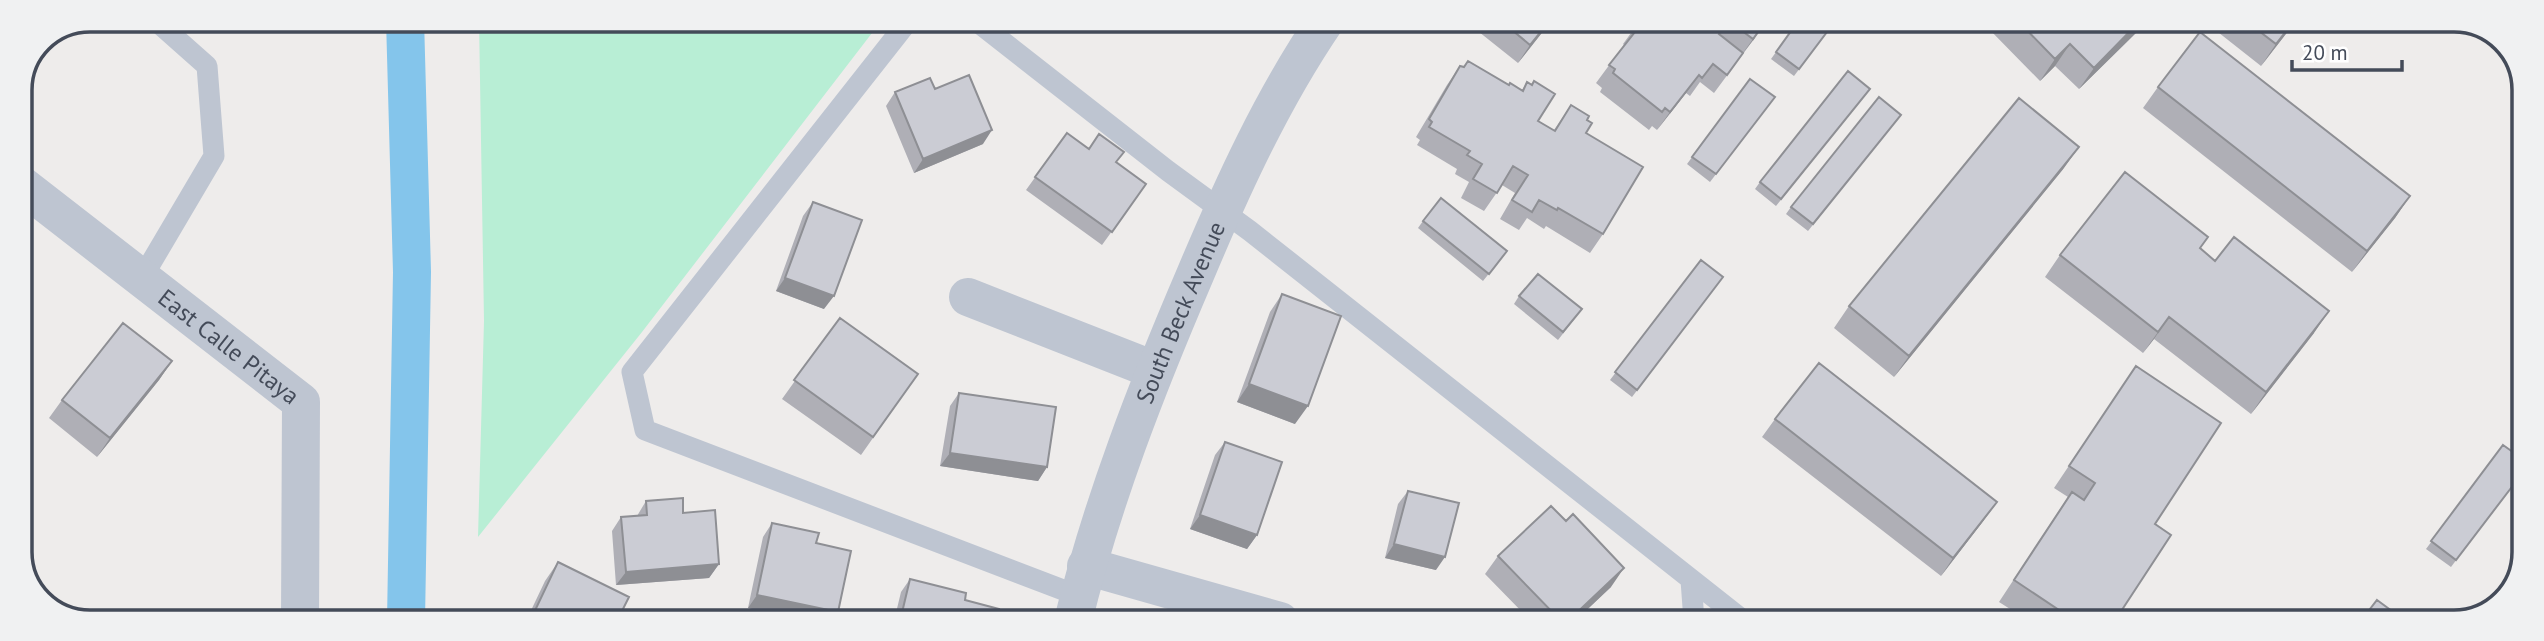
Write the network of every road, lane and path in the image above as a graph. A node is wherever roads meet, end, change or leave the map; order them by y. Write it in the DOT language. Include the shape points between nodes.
graph roads {
  1 [pos="169,32"];
  2 [pos="900,32"];
  3 [pos="990,32"];
  4 [pos="1318,32"];
  5 [pos="32,193"];
  6 [pos="1223,210"];
  7 [pos="142,278"];
  8 [pos="968,297"];
  9 [pos="1154,370"];
  10 [pos="1691,580"];
  11 [pos="1079,594"];
  12 [pos="300,610"];
  13 [pos="1198,610"];
  14 [pos="1693,610"];
  15 [pos="1730,610"];
  1 -- 7 [label="lane" via="207,66 214,156"];
  2 -- 11 [label="lane" via="632,372 645,430"];
  3 -- 6 [label="lane"];
  4 -- 6 [label="street, South Beck Avenue" via="1254,144"];
  5 -- 7 [label="street, East Calle Pitaya"];
  6 -- 9 [label="street, South Beck Avenue"];
  6 -- 10 [label="lane"];
  7 -- 12 [label="street, East Calle Pitaya" via="300,402"];
  8 -- 9 [label="street"];
  9 -- 11 [label="street, South Beck Avenue"];
  10 -- 14 [label="lane"];
  10 -- 15 [label="lane"];
  11 -- 13 [label="street"];
}
